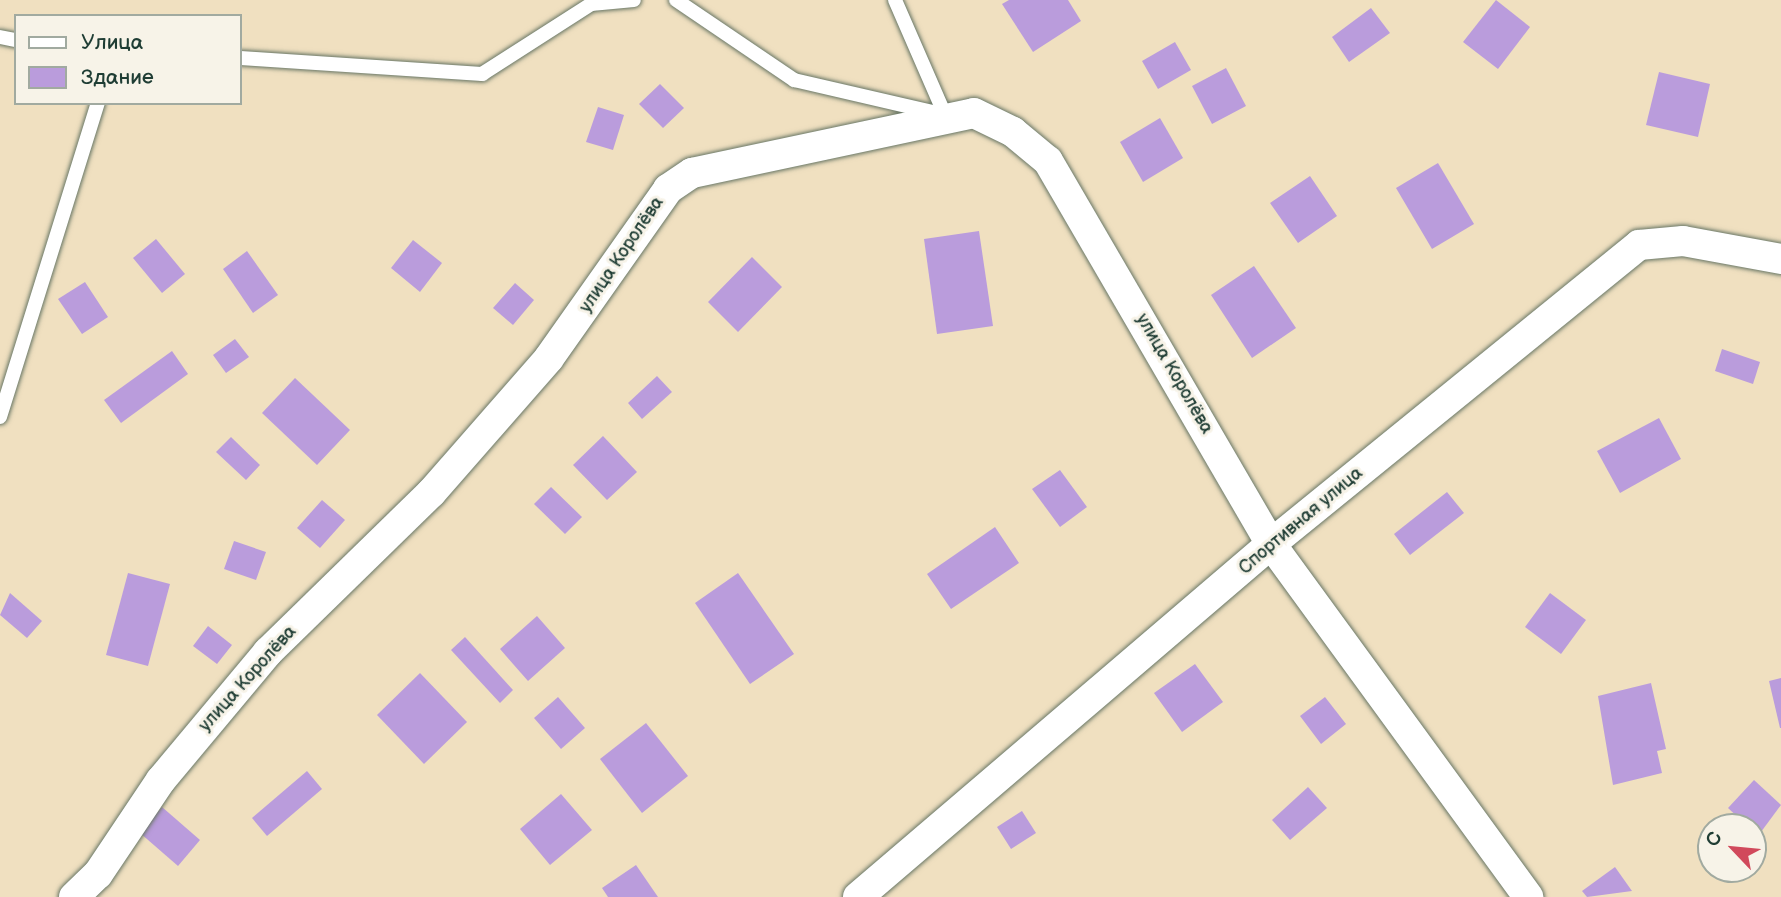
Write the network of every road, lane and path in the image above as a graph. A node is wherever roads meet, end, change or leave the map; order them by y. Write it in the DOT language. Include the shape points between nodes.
graph roads {
  1 [pos="634,0"];
  2 [pos="676,0"];
  3 [pos="895,0"];
  4 [pos="242,58"];
  5 [pos="97,105"];
  6 [pos="945,115"];
  7 [pos="1781,259"];
  8 [pos="0,417"];
  9 [pos="1271,544"];
  10 [pos="75,897"];
  11 [pos="858,897"];
  12 [pos="1528,897"];
  1 -- 4 [label="lane" via="591,4 482,74"];
  2 -- 6 [label="lane" via="794,80"];
  3 -- 6 [label="lane"];
  5 -- 8 [label="lane"];
  6 -- 9 [label="street, улица Королёва" via="974,113 1013,132 1048,161"];
  6 -- 10 [label="street, улица Королёва" via="692,173 667,189 549,358 431,493 268,652 160,780 98,874"];
  7 -- 9 [label="street, Спортивная улица" via="1683,241 1639,245"];
  9 -- 11 [label="street, Спортивная улица"];
  9 -- 12 [label="street, улица Королёва"];
}
